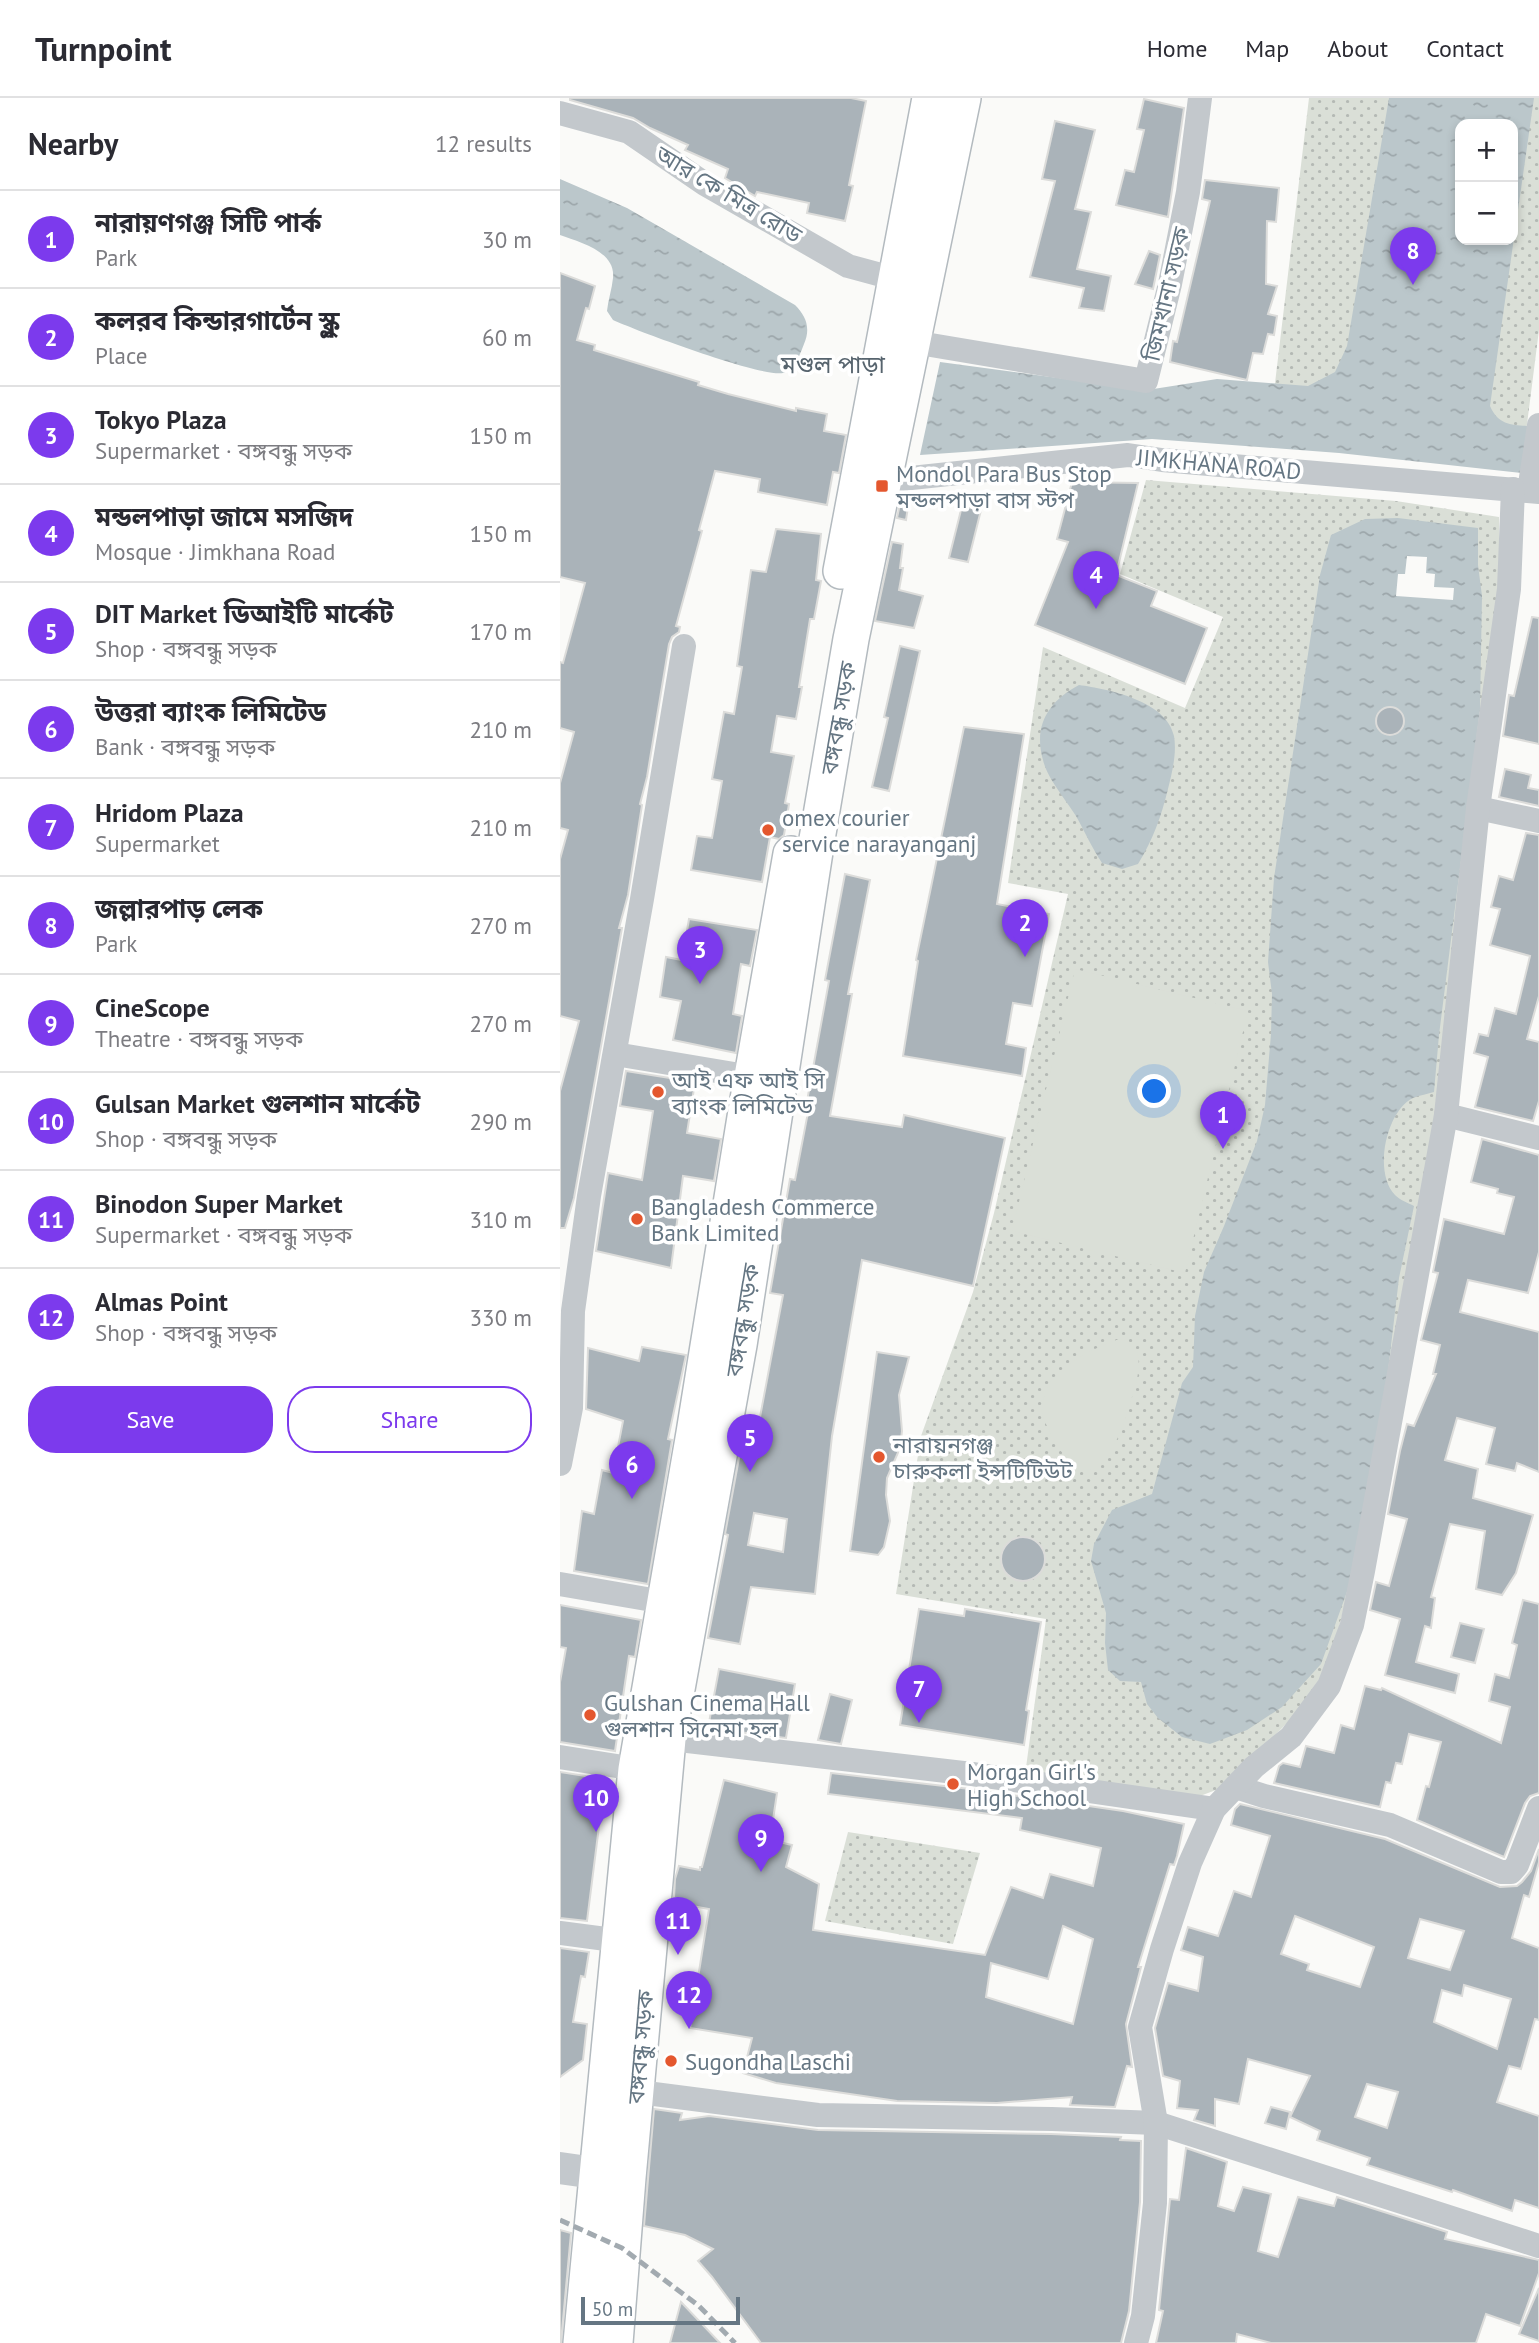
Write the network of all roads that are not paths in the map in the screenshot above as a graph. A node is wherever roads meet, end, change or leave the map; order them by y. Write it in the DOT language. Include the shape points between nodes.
graph roads {
  1 [pos="930,98"];
  2 [pos="963,98"];
  3 [pos="1200,98"];
  4 [pos="560,113"];
  5 [pos="895,279"];
  6 [pos="913,342"];
  7 [pos="1539,425"];
  8 [pos="883,481"];
  9 [pos="1528,488"];
  10 [pos="684,646"];
  11 [pos="1478,808"];
  12 [pos="1539,821"];
  13 [pos="615,1054"];
  14 [pos="752,1077"];
  15 [pos="1446,1115"];
  16 [pos="1539,1138"];
  17 [pos="560,1464"];
  18 [pos="560,1584"];
  19 [pos="664,1602"];
  20 [pos="655,1737"];
  21 [pos="560,1757"];
  22 [pos="636,1769"];
  23 [pos="1236,1787"];
  24 [pos="1214,1808"];
  25 [pos="1539,1808"];
  26 [pos="560,1933"];
  27 [pos="621,1941"];
  28 [pos="620,2090"];
  29 [pos="1156,2123"];
  30 [pos="560,2168"];
  31 [pos="612,2176"];
  32 [pos="1539,2246"];
  33 [pos="581,2343"];
  34 [pos="615,2343"];
  35 [pos="1136,2343"];
  1 -- 5 [label="main road, বঙ্গবন্ধু সড়ক"];
  2 -- 6 [label="main road, বঙ্গবন্ধু সড়ক"];
  3 -- 6 [label="street, জিমখানা সড়ক" via="1188,192 1146,381"];
  4 -- 5 [label="street, আর কে মিত্র রোড" via="629,132 705,184 848,265"];
  5 -- 14 [label="main road, বঙ্গবন্ধু সড়ক"];
  6 -- 8 [label="main road, বঙ্গবন্ধু সড়ক"];
  7 -- 9 [label="street"];
  8 -- 9 [label="street, JIMKHANA ROAD" via="1128,455 1476,488"];
  8 -- 20 [label="main road, বঙ্গবন্ধু সড়ক" via="816,845 739,1345"];
  9 -- 11 [label="street"];
  10 -- 13 [label="street"];
  11 -- 12 [label="street"];
  11 -- 15 [label="street"];
  13 -- 14 [label="street"];
  13 -- 17 [label="street" via="573,1311 571,1408"];
  14 -- 19 [label="main road, বঙ্গবন্ধু সড়ক"];
  15 -- 16 [label="street"];
  15 -- 23 [label="street" via="1352,1625 1329,1686 1291,1737"];
  18 -- 19 [label="street"];
  19 -- 20 [label="main road, বঙ্গবন্ধু সড়ক"];
  20 -- 22 [label="main road, বঙ্গবন্ধু সড়ক"];
  20 -- 24 [label="street"];
  20 -- 28 [label="main road, বঙ্গবন্ধু সড়ক"];
  21 -- 22 [label="street"];
  22 -- 27 [label="main road, বঙ্গবন্ধু সড়ক"];
  23 -- 24 [label="street"];
  23 -- 25 [label="street" via="1390,1825 1501,1872 1511,1872 1517,1865"];
  24 -- 29 [label="street" via="1190,1863 1140,2027"];
  26 -- 27 [label="street"];
  27 -- 28 [label="main road, বঙ্গবন্ধু সড়ক"];
  28 -- 29 [label="street" via="818,2115"];
  28 -- 31 [label="main road, বঙ্গবন্ধু সড়ক"];
  29 -- 32 [label="street"];
  29 -- 35 [label="street" via="1155,2203"];
  30 -- 31 [label="street"];
  31 -- 33 [label="main road, বঙ্গবন্ধু সড়ক"];
  31 -- 34 [label="main road, বঙ্গবন্ধু সড়ক"];
}
